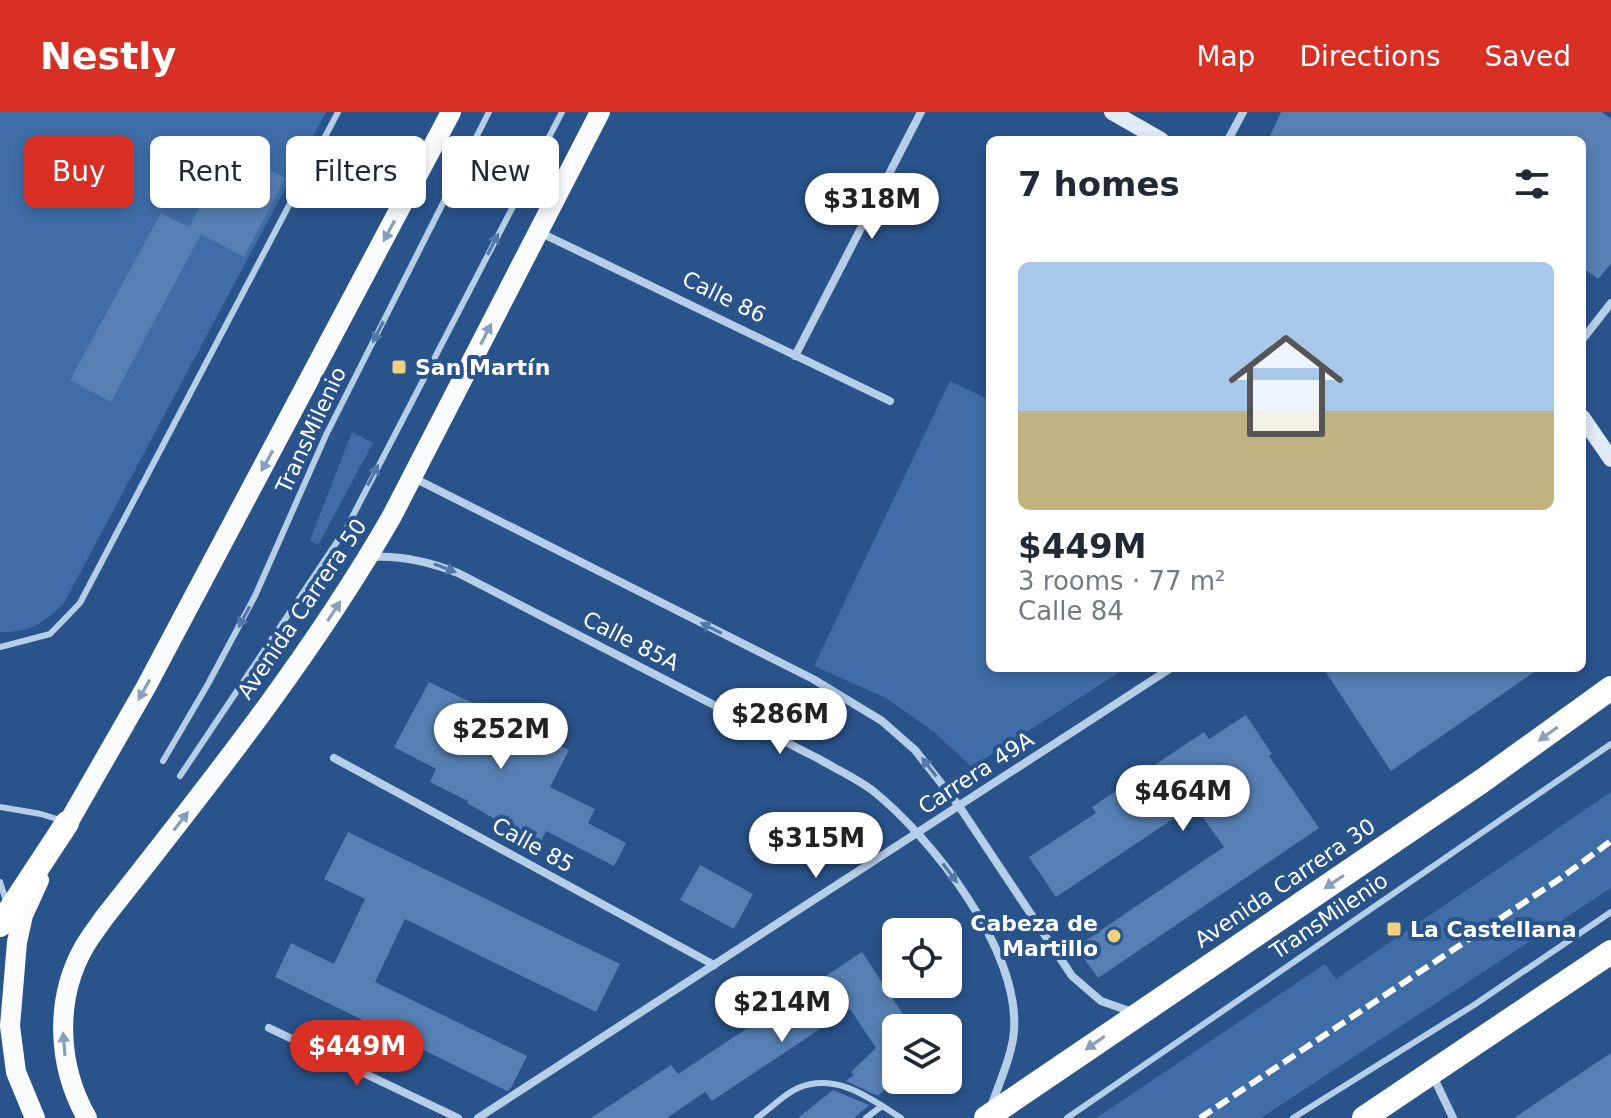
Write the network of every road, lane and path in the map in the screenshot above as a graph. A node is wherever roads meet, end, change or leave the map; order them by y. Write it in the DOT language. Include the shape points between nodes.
graph roads {
  1 [pos="338,112"];
  2 [pos="451,112"];
  3 [pos="489,112"];
  4 [pos="562,112"];
  5 [pos="600,112"];
  6 [pos="921,112"];
  7 [pos="1112,112"];
  8 [pos="1243,112"];
  9 [pos="1154,136"];
  10 [pos="1230,136"];
  11 [pos="539,232"];
  12 [pos="1611,303"];
  13 [pos="1586,335"];
  14 [pos="795,356"];
  15 [pos="890,401"];
  16 [pos="1586,423"];
  17 [pos="1611,459"];
  18 [pos="412,477"];
  19 [pos="369,557"];
  20 [pos="0,647"];
  21 [pos="1165,672"];
  22 [pos="1611,688"];
  23 [pos="1611,744"];
  24 [pos="334,758"];
  25 [pos="163,761"];
  26 [pos="180,776"];
  27 [pos="959,806"];
  28 [pos="0,807"];
  29 [pos="67,823"];
  30 [pos="918,832"];
  31 [pos="0,882"];
  32 [pos="1611,912"];
  33 [pos="9,926"];
  34 [pos="1611,952"];
  35 [pos="714,965"];
  36 [pos="1136,1014"];
  37 [pos="269,1028"];
  38 [pos="1432,1074"];
  39 [pos="882,1106"];
  40 [pos="35,1118"];
  41 [pos="87,1118"];
  42 [pos="458,1118"];
  43 [pos="478,1118"];
  44 [pos="757,1118"];
  45 [pos="866,1118"];
  46 [pos="901,1118"];
  47 [pos="987,1118"];
  48 [pos="1067,1118"];
  49 [pos="1293,1118"];
  50 [pos="1364,1118"];
  51 [pos="1453,1118"];
  1 -- 20 [label="lane" via="80,603 50,634"];
  2 -- 29 [label="main road, one-way" via="146,687"];
  3 -- 25 [label="lane, TransMilenio, one-way" via="326,435 255,596"];
  26 -- 4 [label="lane, one-way" via="347,527"];
  5 -- 11 [label="main road, Avenida Carrera 50"];
  6 -- 14 [label="street"];
  7 -- 9 [label="street"];
  8 -- 10 [label="street"];
  11 -- 14 [label="street, Calle 86"];
  18 -- 11 [label="main road, Avenida Carrera 50, one-way"];
  12 -- 13 [label="street"];
  14 -- 15 [label="street, Calle 86"];
  16 -- 17 [label="street"];
  18 -- 19 [label="main road, Avenida Carrera 50"];
  27 -- 18 [label="street, one-way" via="915,750 851,700"];
  19 -- 30 [label="street, Calle 85A, one-way" via="420,560 458,573 856,780"];
  41 -- 19 [label="main road, Avenida Carrera 50, one-way" via="68,1073 63,1040 64,1008 82,950 259,718"];
  21 -- 27 [label="street, Carrera 49A"];
  22 -- 36 [label="highway, Avenida Carrera 30, one-way"];
  23 -- 48 [label="lane, TransMilenio"];
  24 -- 35 [label="street, Calle 85"];
  27 -- 30 [label="street, Carrera 49A"];
  27 -- 36 [label="street" via="1072,976 1101,1001"];
  28 -- 29 [label="lane"];
  29 -- 33 [label="highway"];
  30 -- 35 [label="street, Carrera 49A"];
  30 -- 47 [label="street, Calle 85A, one-way" via="957,881 1007,977 1014,1031"];
  31 -- 33 [label="lane"];
  32 -- 49 [label="lane"];
  33 -- 40 [label="main road" via="12,1050"];
  34 -- 38 [label="highway"];
  35 -- 43 [label="street, Carrera 49A"];
  36 -- 47 [label="highway, Avenida Carrera 30, one-way"];
  37 -- 42 [label="street"];
  38 -- 50 [label="highway"];
  38 -- 51 [label="street"];
  39 -- 44 [label="lane" via="844,1085 821,1081 796,1089"];
  39 -- 45 [label="lane"];
  39 -- 46 [label="lane"];
}
